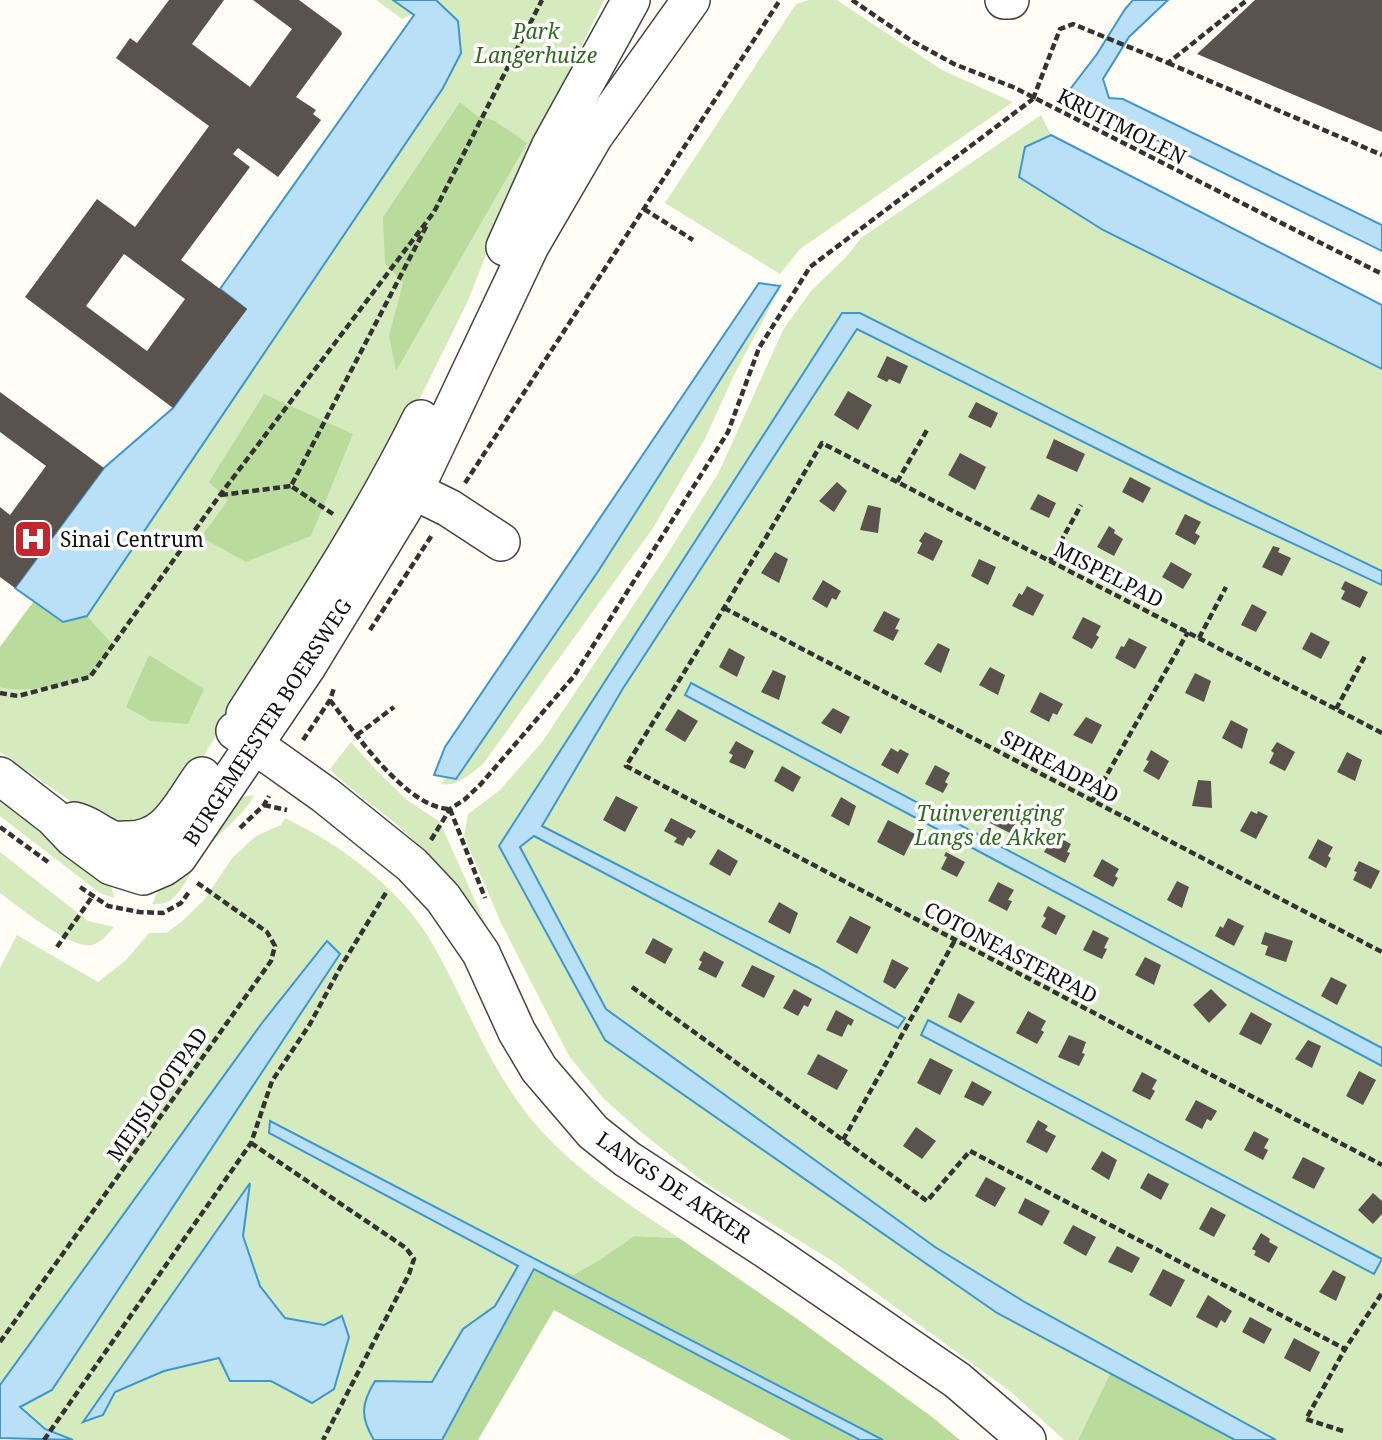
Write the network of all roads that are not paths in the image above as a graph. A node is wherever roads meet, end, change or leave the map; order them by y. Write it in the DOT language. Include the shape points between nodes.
graph roads {
  1 [pos="631,0"];
  2 [pos="691,0"];
  3 [pos="1004,0"];
  4 [pos="1010,0"];
  5 [pos="403,485"];
  6 [pos="501,542"];
  7 [pos="244,738"];
  8 [pos="0,776"];
  9 [pos="1027,1440"];
  1 -- 5 [label="street, BURGEMEESTER BOERSWEG" via="550,147"];
  2 -- 5 [label="street, BURGEMEESTER BOERSWEG" via="594,136 536,234"];
  3 -- 4 [label="street"];
  5 -- 6 [label="street"];
  5 -- 7 [label="street, BURGEMEESTER BOERSWEG" via="371,537 306,668"];
  7 -- 8 [label="street, BURGEMEESTER BOERSWEG" via="178,857 144,876 111,866"];
  7 -- 9 [label="street, LANGS DE AKKER" via="390,847 443,898 481,953 516,1032 539,1069 593,1132 957,1380"];
}
